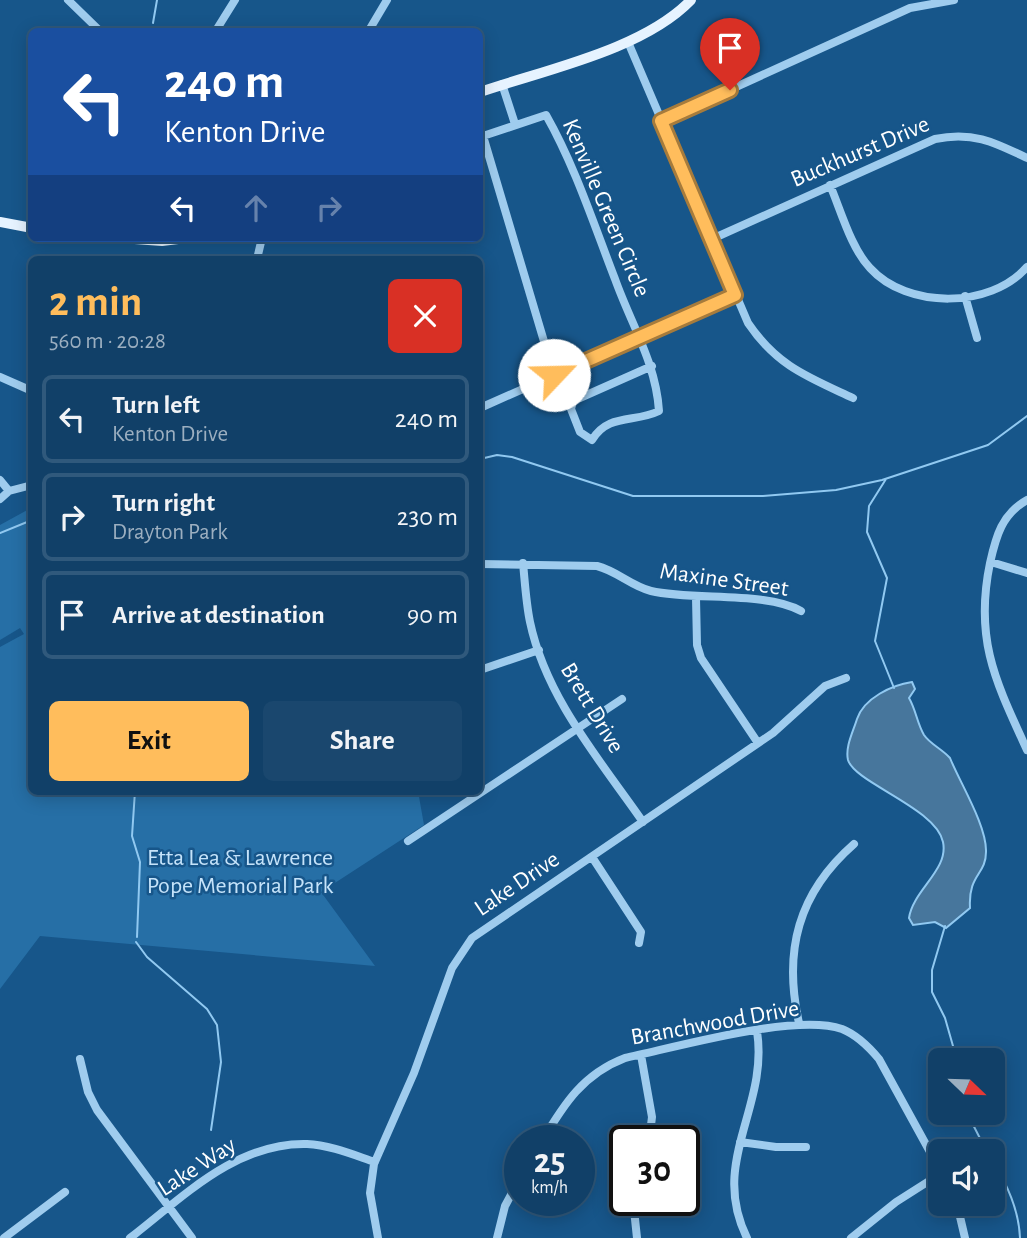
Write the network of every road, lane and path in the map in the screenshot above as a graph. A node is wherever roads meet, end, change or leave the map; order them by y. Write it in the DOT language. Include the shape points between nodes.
graph roads {
  1 [pos="68,0"];
  2 [pos="235,0"];
  3 [pos="387,0"];
  4 [pos="691,0"];
  5 [pos="954,0"];
  6 [pos="98,28"];
  7 [pos="218,28"];
  8 [pos="370,28"];
  9 [pos="628,42"];
  10 [pos="502,84"];
  11 [pos="483,91"];
  12 [pos="661,121"];
  13 [pos="515,124"];
  14 [pos="483,136"];
  15 [pos="483,139"];
  16 [pos="1027,158"];
  17 [pos="830,185"];
  18 [pos="0,222"];
  19 [pos="28,227"];
  20 [pos="712,239"];
  21 [pos="1027,267"];
  22 [pos="735,295"];
  23 [pos="965,296"];
  24 [pos="640,337"];
  25 [pos="977,338"];
  26 [pos="652,366"];
  27 [pos="554,375"];
  28 [pos="0,377"];
  29 [pos="28,389"];
  30 [pos="853,398"];
  31 [pos="483,407"];
  32 [pos="0,480"];
  33 [pos="28,486"];
  34 [pos="9,491"];
  35 [pos="0,499"];
  36 [pos="1027,500"];
  37 [pos="990,562"];
  38 [pos="523,563"];
  39 [pos="483,564"];
  40 [pos="1027,573"];
  41 [pos="696,598"];
  42 [pos="801,611"];
  43 [pos="539,650"];
  44 [pos="483,669"];
  45 [pos="846,678"];
  46 [pos="622,699"];
  47 [pos="578,728"];
  48 [pos="758,743"];
  49 [pos="1027,750"];
  50 [pos="483,791"];
  51 [pos="477,795"];
  52 [pos="643,822"];
  53 [pos="408,841"];
  54 [pos="854,844"];
  55 [pos="592,857"];
  56 [pos="639,943"];
  57 [pos="799,1023"];
  58 [pos="757,1031"];
  59 [pos="641,1055"];
  60 [pos="80,1059"];
  61 [pos="553,1125"];
  62 [pos="652,1125"];
  63 [pos="740,1142"];
  64 [pos="806,1147"];
  65 [pos="928,1150"];
  66 [pos="375,1162"];
  67 [pos="928,1180"];
  68 [pos="65,1192"];
  69 [pos="171,1207"];
  70 [pos="504,1210"];
  71 [pos="635,1216"];
  72 [pos="960,1216"];
  73 [pos="4,1238"];
  74 [pos="130,1238"];
  75 [pos="192,1238"];
  76 [pos="378,1238"];
  77 [pos="497,1238"];
  78 [pos="637,1238"];
  79 [pos="747,1238"];
  80 [pos="851,1238"];
  81 [pos="965,1238"];
  1 -- 6 [label="street"];
  2 -- 7 [label="street"];
  3 -- 8 [label="street"];
  4 -- 9 [label="main road" via="663,24"];
  5 -- 12 [label="street" via="910,8"];
  9 -- 10 [label="main road"];
  9 -- 12 [label="street"];
  10 -- 11 [label="main road"];
  10 -- 13 [label="street"];
  12 -- 20 [label="street"];
  13 -- 14 [label="street, Kenville Green Circle"];
  13 -- 24 [label="street, Kenville Green Circle" via="547,116"];
  15 -- 27 [label="street, Kenville Green Circle"];
  16 -- 17 [label="street, Buckhurst Drive" via="981,137 952,135"];
  17 -- 20 [label="street, Buckhurst Drive"];
  17 -- 23 [label="street" via="865,262 880,279 922,297"];
  18 -- 19 [label="main road"];
  20 -- 22 [label="street"];
  21 -- 23 [label="street" via="1012,280"];
  22 -- 24 [label="street"];
  22 -- 30 [label="street" via="753,331 780,361"];
  23 -- 25 [label="street"];
  24 -- 26 [label="street"];
  24 -- 27 [label="street"];
  26 -- 26 [label="street" via="573,401 570,409 580,432 592,440 602,427 617,420 659,411"];
  27 -- 31 [label="street"];
  28 -- 29 [label="street"];
  32 -- 34 [label="street"];
  33 -- 34 [label="street"];
  34 -- 35 [label="street"];
  36 -- 37 [label="street" via="1003,523"];
  37 -- 40 [label="street"];
  37 -- 49 [label="street" via="983,620 993,672"];
  38 -- 39 [label="street, Maxine Street"];
  38 -- 41 [label="street, Maxine Street" via="597,566 649,590"];
  38 -- 43 [label="street, Brett Drive" via="530,622"];
  41 -- 42 [label="street, Maxine Street" via="786,603"];
  41 -- 48 [label="street" via="701,658"];
  43 -- 44 [label="street"];
  43 -- 47 [label="street, Brett Drive" via="559,698"];
  45 -- 48 [label="street, Lake Drive" via="825,686"];
  46 -- 47 [label="street"];
  47 -- 50 [label="street"];
  47 -- 52 [label="street, Brett Drive"];
  48 -- 52 [label="street, Lake Drive"];
  51 -- 53 [label="street"];
  52 -- 55 [label="street, Lake Drive"];
  54 -- 57 [label="street" via="822,875 799,928 793,973"];
  55 -- 56 [label="street" via="641,932"];
  55 -- 66 [label="street, Lake Drive" via="472,938 462,950"];
  57 -- 58 [label="street, Branchwood Drive"];
  57 -- 65 [label="street, Branchwood Drive" via="845,1030 867,1046 879,1059"];
  58 -- 59 [label="street, Branchwood Drive"];
  58 -- 63 [label="street" via="759,1078"];
  59 -- 61 [label="street, Branchwood Drive" via="611,1063 583,1081"];
  59 -- 62 [label="street"];
  60 -- 69 [label="street" via="97,1110"];
  63 -- 64 [label="street"];
  63 -- 79 [label="street" via="732,1188"];
  66 -- 69 [label="street, Lake Way" via="309,1144 265,1150 232,1162"];
  66 -- 76 [label="street, Lake Drive" via="369,1180"];
  67 -- 80 [label="street"];
  68 -- 73 [label="street"];
  69 -- 74 [label="street, Lake Way"];
  69 -- 75 [label="street"];
  70 -- 77 [label="street"];
  71 -- 78 [label="street"];
  72 -- 81 [label="street"];
}
